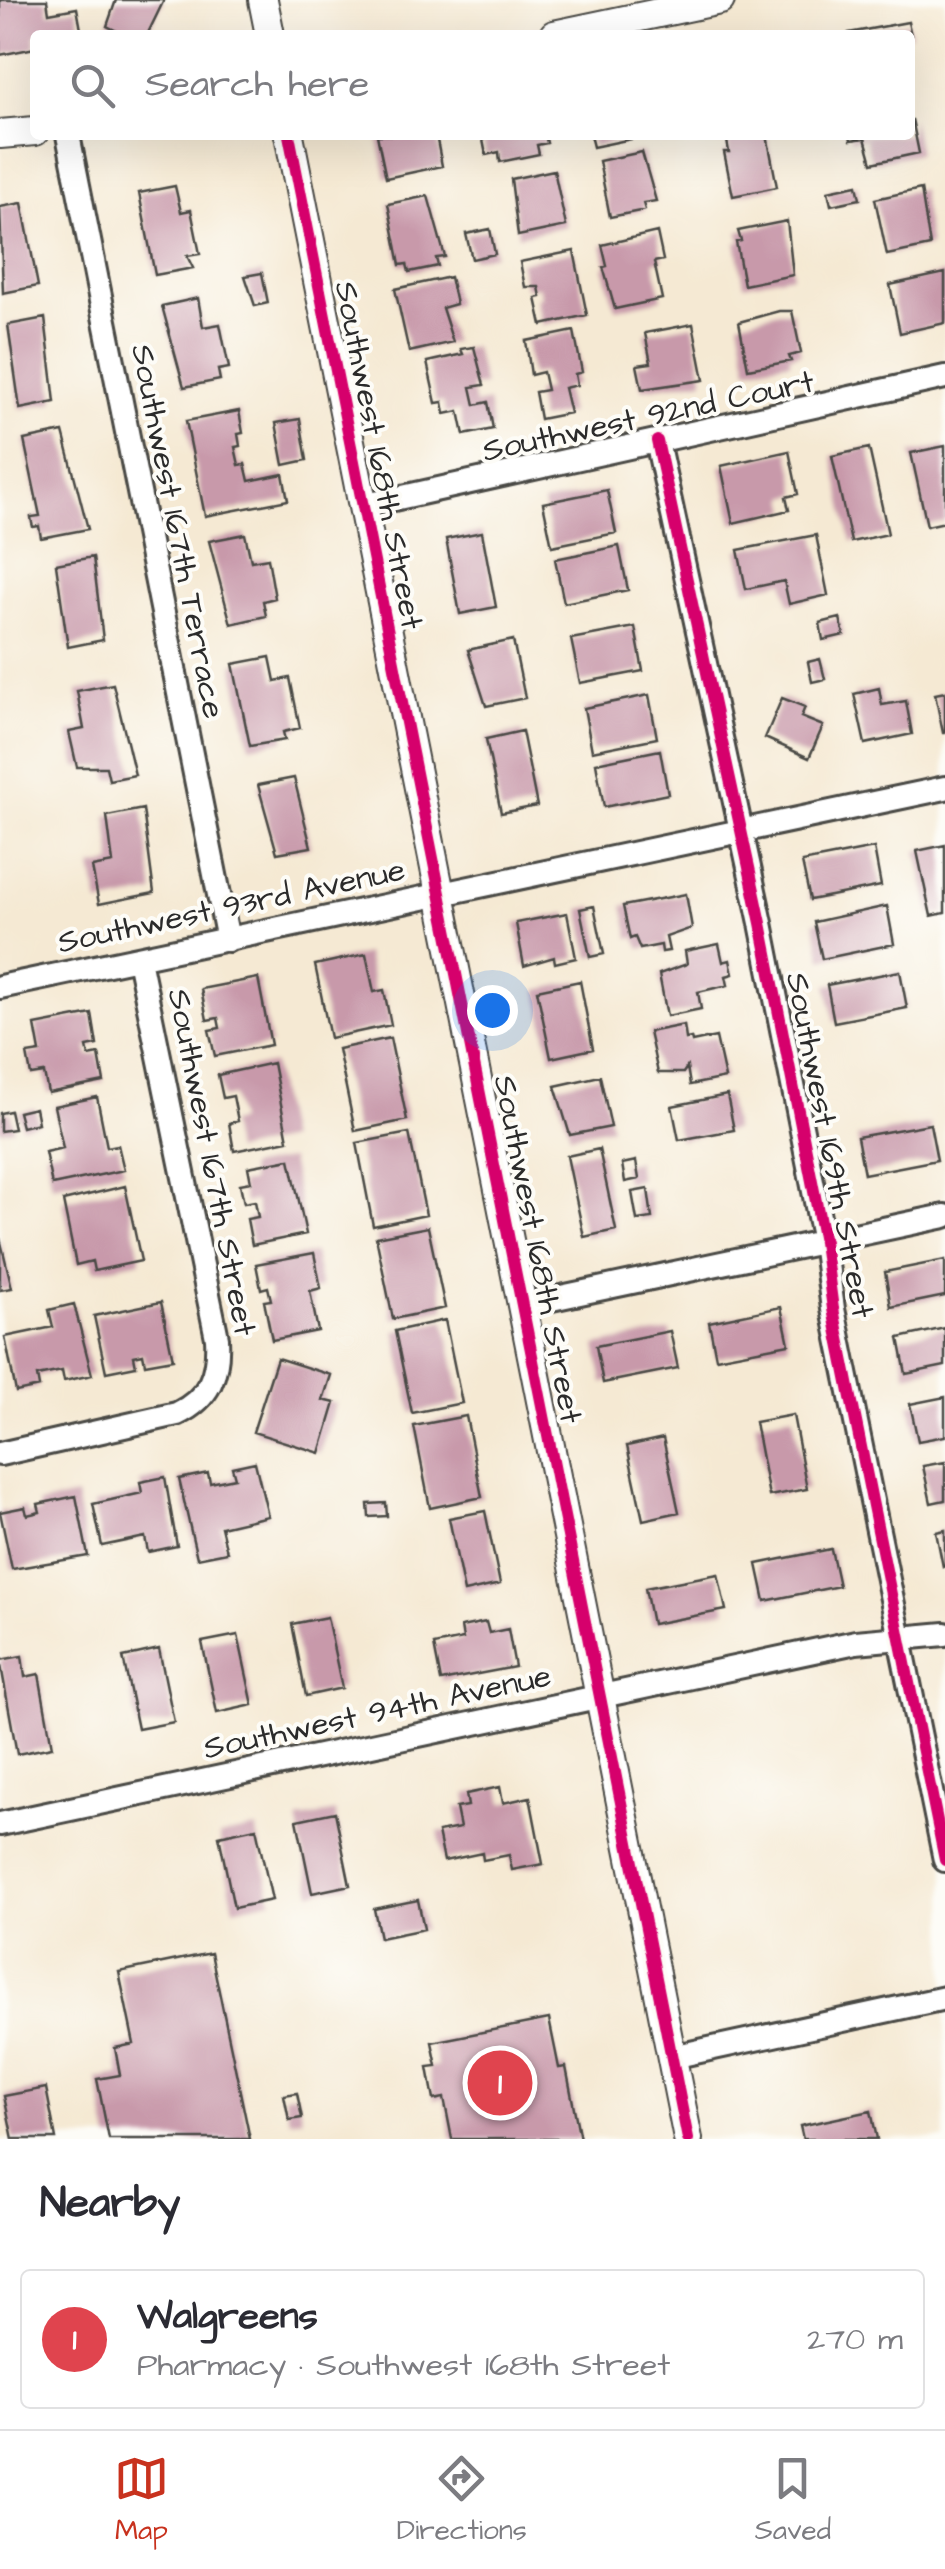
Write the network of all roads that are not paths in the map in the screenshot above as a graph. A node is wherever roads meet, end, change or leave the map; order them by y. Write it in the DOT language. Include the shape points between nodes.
graph roads {
  1 [pos="263,0"];
  2 [pos="720,0"];
  3 [pos="269,30"];
  4 [pos="578,30"];
  5 [pos="30,131"];
  6 [pos="0,134"];
  7 [pos="69,140"];
  8 [pos="290,140"];
  9 [pos="945,377"];
  10 [pos="657,441"];
  11 [pos="362,506"];
  12 [pos="945,788"];
  13 [pos="741,832"];
  14 [pos="440,894"];
  15 [pos="228,940"];
  16 [pos="139,958"];
  17 [pos="0,986"];
  18 [pos="945,1216"];
  19 [pos="824,1242"];
  20 [pos="523,1305"];
  21 [pos="0,1454"];
  22 [pos="945,1634"];
  23 [pos="898,1639"];
  24 [pos="603,1698"];
  25 [pos="0,1824"];
  26 [pos="945,1860"];
  27 [pos="945,1998"];
  28 [pos="672,2057"];
  29 [pos="688,2139"];
  1 -- 3 [label="street"];
  2 -- 4 [label="street"];
  5 -- 6 [label="street"];
  7 -- 15 [label="street, Southwest 167th Terrace"];
  8 -- 11 [label="street, Southwest 168th Street"];
  9 -- 10 [label="street, Southwest 92nd Court"];
  10 -- 11 [label="street, Southwest 92nd Court"];
  10 -- 13 [label="street, Southwest 169th Street"];
  11 -- 14 [label="street, Southwest 168th Street"];
  12 -- 13 [label="street, Southwest 93rd Avenue"];
  13 -- 14 [label="street, Southwest 93rd Avenue"];
  13 -- 19 [label="street, Southwest 169th Street"];
  14 -- 15 [label="street, Southwest 93rd Avenue"];
  14 -- 20 [label="street, Southwest 168th Street"];
  15 -- 16 [label="street, Southwest 93rd Avenue"];
  16 -- 17 [label="street, Southwest 93rd Avenue"];
  16 -- 21 [label="street, Southwest 167th Street" via="218,1338 214,1378 201,1398 176,1414"];
  18 -- 19 [label="street"];
  19 -- 20 [label="street"];
  19 -- 23 [label="street, Southwest 169th Street"];
  20 -- 24 [label="street, Southwest 168th Street"];
  22 -- 23 [label="street, Southwest 94th Avenue"];
  23 -- 24 [label="street, Southwest 94th Avenue" via="856,1642"];
  23 -- 26 [label="street, Southwest 169th Street"];
  24 -- 25 [label="street, Southwest 94th Avenue"];
  24 -- 28 [label="street, Southwest 168th Street"];
  27 -- 28 [label="street"];
  28 -- 29 [label="street, Southwest 168th Street"];
}
